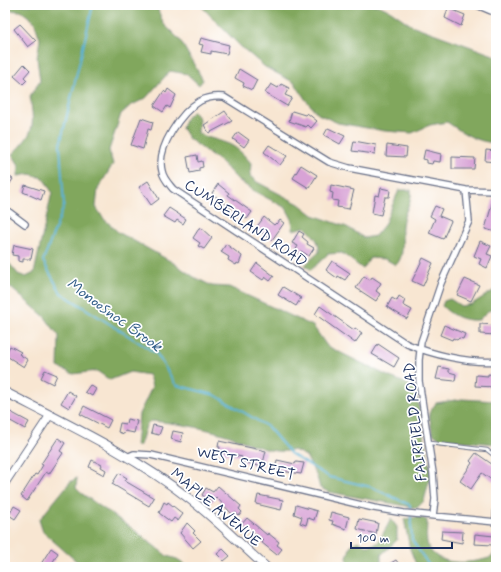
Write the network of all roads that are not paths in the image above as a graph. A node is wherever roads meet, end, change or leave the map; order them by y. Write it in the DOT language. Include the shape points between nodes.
graph roads {
  1 [pos="477,5"];
  2 [pos="496,13"];
  3 [pos="466,190"];
  4 [pos="496,191"];
  5 [pos="5,209"];
  6 [pos="26,224"];
  7 [pos="420,350"];
  8 [pos="496,361"];
  9 [pos="5,392"];
  10 [pos="50,415"];
  11 [pos="429,443"];
  12 [pos="127,457"];
  13 [pos="496,457"];
  14 [pos="5,483"];
  15 [pos="496,496"];
  16 [pos="434,516"];
  17 [pos="495,522"];
  18 [pos="266,567"];
  1 -- 2 [label="street"];
  3 -- 4 [label="street, CUMBERLAND ROAD"];
  3 -- 7 [label="street, FAIRFIELD ROAD" via="468,221 441,283"];
  3 -- 7 [label="street, CUMBERLAND ROAD" via="329,162 224,97 213,96 206,99 176,122 162,155 161,170 173,189 407,344"];
  5 -- 6 [label="street"];
  7 -- 8 [label="street, CUMBERLAND ROAD" via="474,361"];
  7 -- 11 [label="street, FAIRFIELD ROAD" via="419,381"];
  9 -- 10 [label="main road"];
  10 -- 12 [label="main road"];
  10 -- 14 [label="street"];
  11 -- 13 [label="lane" via="487,450"];
  11 -- 16 [label="street, FAIRFIELD ROAD" via="435,499"];
  12 -- 16 [label="street, WEST STREET" via="134,454 151,455 339,500 404,513"];
  12 -- 18 [label="main road, MAPLE AVENUE" via="192,501"];
  15 -- 17 [label="lane"];
  16 -- 17 [label="street, WEST STREET"];
}
